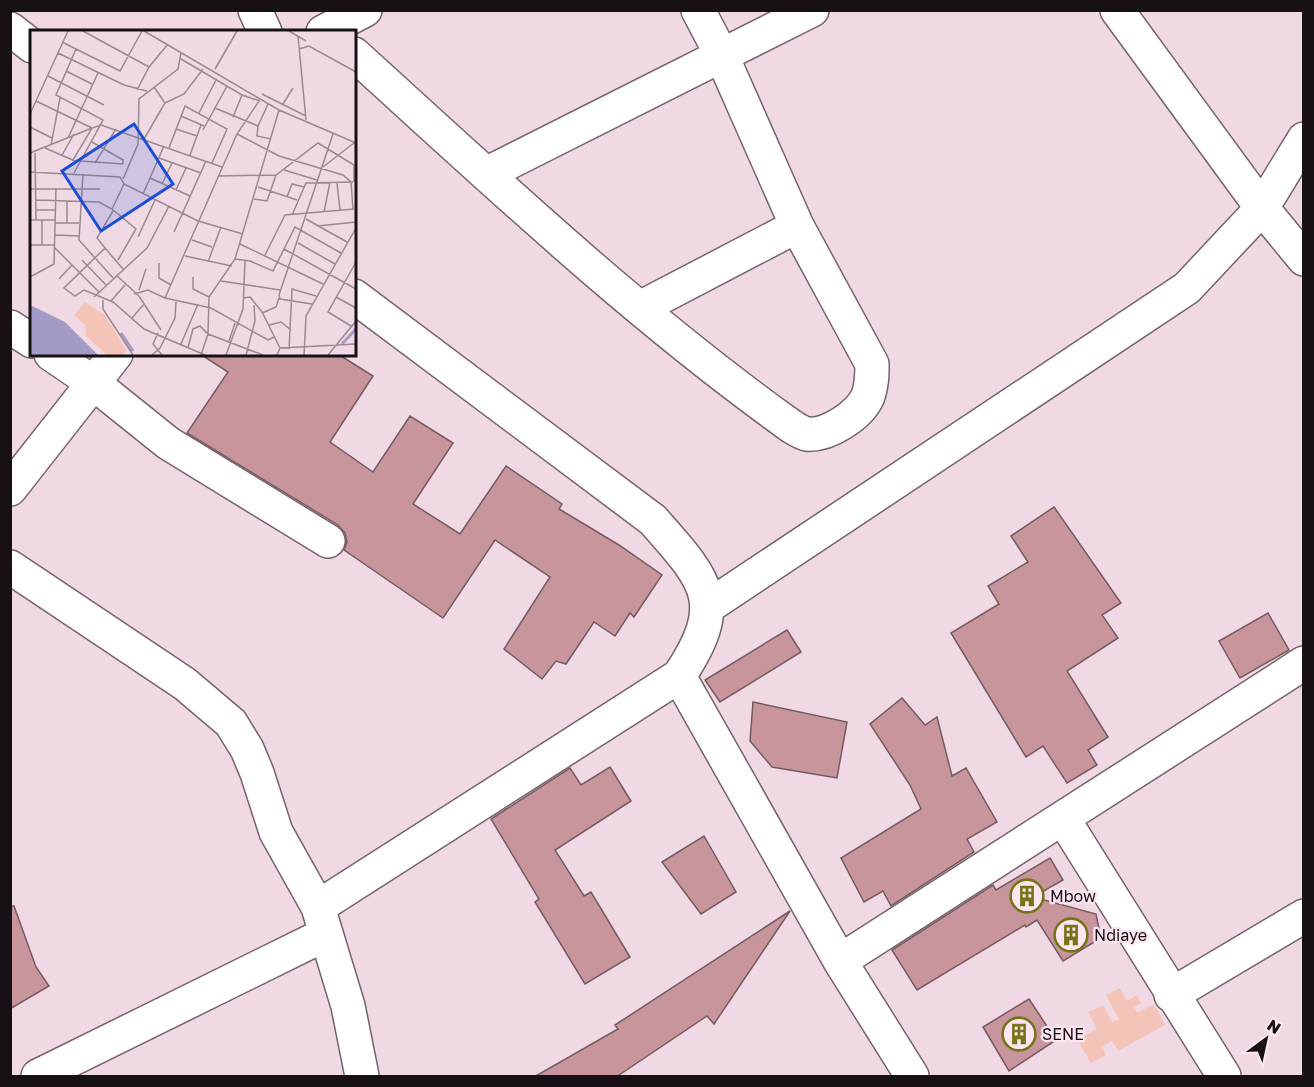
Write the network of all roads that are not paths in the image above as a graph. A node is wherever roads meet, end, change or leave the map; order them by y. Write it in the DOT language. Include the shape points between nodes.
graph roads {
  1 [pos="255,10"];
  2 [pos="365,10"];
  3 [pos="698,10"];
  4 [pos="812,10"];
  5 [pos="1117,10"];
  6 [pos="10,30"];
  7 [pos="264,30"];
  8 [pos="329,30"];
  9 [pos="30,45"];
  10 [pos="721,54"];
  11 [pos="356,56"];
  12 [pos="1304,139"];
  13 [pos="486,174"];
  14 [pos="1262,208"];
  15 [pos="797,226"];
  16 [pos="1304,259"];
  17 [pos="356,297"];
  18 [pos="640,308"];
  19 [pos="10,327"];
  20 [pos="30,340"];
  21 [pos="54,356"];
  22 [pos="114,356"];
  23 [pos="93,382"];
  24 [pos="10,489"];
  25 [pos="328,541"];
  26 [pos="10,567"];
  27 [pos="709,606"];
  28 [pos="1304,663"];
  29 [pos="679,676"];
  30 [pos="1064,820"];
  31 [pos="1304,916"];
  32 [pos="322,921"];
  33 [pos="840,961"];
  34 [pos="1171,995"];
  35 [pos="38,1077"];
  36 [pos="362,1077"];
  37 [pos="912,1077"];
  38 [pos="1224,1077"];
  1 -- 7 [label="street"];
  2 -- 8 [label="street"];
  3 -- 10 [label="street"];
  4 -- 10 [label="street"];
  5 -- 14 [label="street"];
  6 -- 9 [label="street"];
  10 -- 13 [label="street"];
  10 -- 15 [label="street"];
  11 -- 13 [label="street"];
  12 -- 14 [label="street"];
  13 -- 18 [label="street"];
  14 -- 16 [label="street"];
  14 -- 27 [label="street" via="1187,288"];
  15 -- 18 [label="street"];
  15 -- 18 [label="street" via="872,364 873,380 867,398 840,424 805,434"];
  17 -- 27 [label="street" via="653,520 692,565"];
  19 -- 20 [label="street"];
  21 -- 23 [label="street"];
  22 -- 23 [label="street"];
  23 -- 24 [label="street"];
  23 -- 25 [label="street" via="168,443"];
  26 -- 32 [label="street" via="185,684 231,723 254,765 276,832"];
  27 -- 29 [label="street" via="699,646"];
  28 -- 30 [label="street"];
  29 -- 32 [label="street"];
  29 -- 33 [label="street"];
  30 -- 33 [label="street"];
  30 -- 34 [label="street"];
  31 -- 34 [label="street"];
  32 -- 35 [label="street"];
  32 -- 36 [label="street" via="348,1006"];
  33 -- 37 [label="street"];
  34 -- 38 [label="street"];
}
